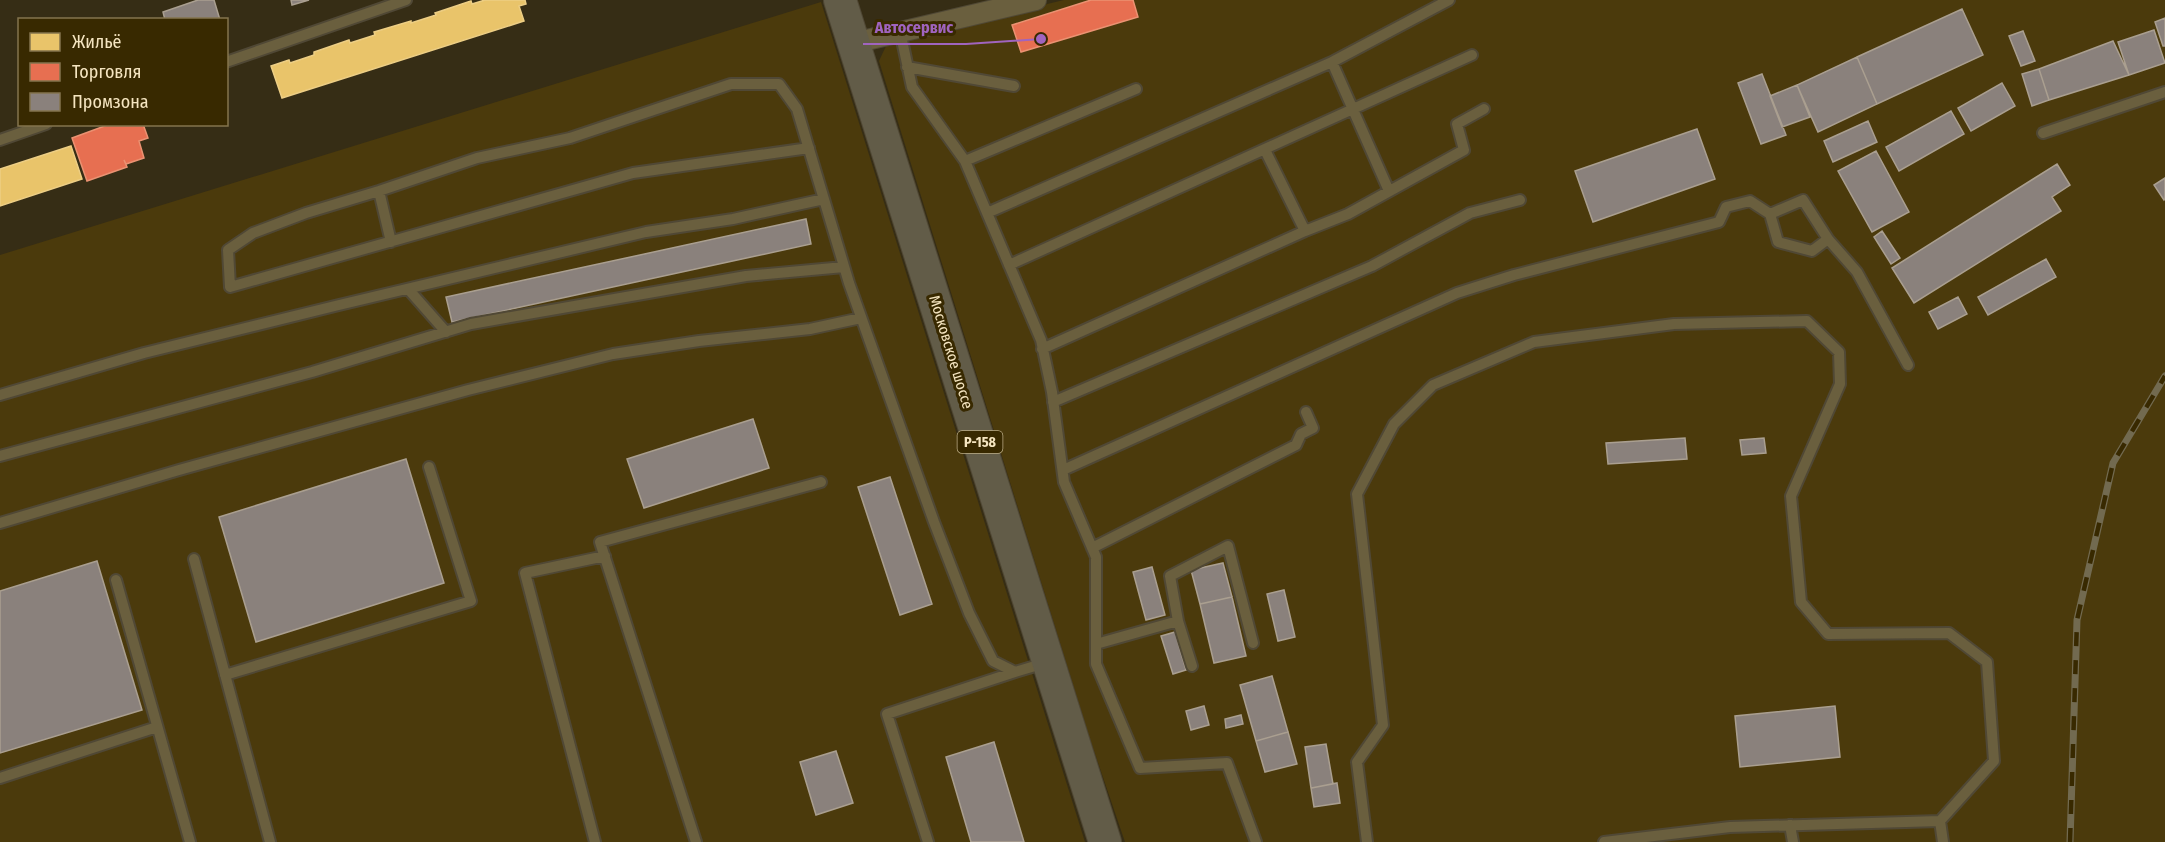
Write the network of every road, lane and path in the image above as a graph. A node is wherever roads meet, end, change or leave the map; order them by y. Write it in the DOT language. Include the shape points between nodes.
graph roads {
  1 [pos="406,0"];
  2 [pos="840,0"];
  3 [pos="1036,0"];
  4 [pos="1449,0"];
  5 [pos="900,31"];
  6 [pos="854,43"];
  7 [pos="1472,55"];
  8 [pos="228,61"];
  9 [pos="1332,62"];
  10 [pos="908,67"];
  11 [pos="1014,86"];
  12 [pos="1136,89"];
  13 [pos="2165,92"];
  14 [pos="1484,109"];
  15 [pos="1354,110"];
  16 [pos="40,126"];
  17 [pos="2043,133"];
  18 [pos="0,140"];
  19 [pos="809,148"];
  20 [pos="1265,150"];
  21 [pos="965,161"];
  22 [pos="379,191"];
  23 [pos="1389,191"];
  24 [pos="824,199"];
  25 [pos="1520,200"];
  26 [pos="987,213"];
  27 [pos="1770,214"];
  28 [pos="1305,231"];
  29 [pos="1828,239"];
  30 [pos="391,242"];
  31 [pos="1008,265"];
  32 [pos="844,267"];
  33 [pos="409,290"];
  34 [pos="861,318"];
  35 [pos="446,332"];
  36 [pos="1042,349"];
  37 [pos="1908,365"];
  38 [pos="0,395"];
  39 [pos="1053,402"];
  40 [pos="1306,412"];
  41 [pos="0,456"];
  42 [pos="429,467"];
  43 [pos="1063,470"];
  44 [pos="821,482"];
  45 [pos="0,523"];
  46 [pos="1092,548"];
  47 [pos="606,556"];
  48 [pos="194,559"];
  49 [pos="116,580"];
  50 [pos="1178,621"];
  51 [pos="1253,643"];
  52 [pos="1096,644"];
  53 [pos="1048,662"];
  54 [pos="1192,666"];
  55 [pos="1015,672"];
  56 [pos="225,675"];
  57 [pos="157,727"];
  58 [pos="0,778"];
  59 [pos="1940,821"];
  60 [pos="1790,825"];
  61 [pos="190,842"];
  62 [pos="270,842"];
  63 [pos="595,842"];
  64 [pos="696,842"];
  65 [pos="928,842"];
  66 [pos="1105,842"];
  67 [pos="1256,842"];
  68 [pos="1367,842"];
  69 [pos="1604,842"];
  70 [pos="1793,842"];
  71 [pos="1942,842"];
  1 -- 8 [label="lane"];
  2 -- 6 [label="main road, Московское шоссе / Р-158"];
  3 -- 5 [label="street"];
  4 -- 9 [label="lane"];
  5 -- 6 [label="street"];
  5 -- 10 [label="lane"];
  6 -- 53 [label="main road, Московское шоссе / Р-158"];
  7 -- 15 [label="lane"];
  9 -- 15 [label="lane"];
  9 -- 26 [label="lane"];
  10 -- 11 [label="lane"];
  10 -- 21 [label="lane" via="912,87"];
  12 -- 21 [label="lane"];
  13 -- 17 [label="lane"];
  14 -- 23 [label="lane" via="1457,124 1464,150"];
  15 -- 20 [label="lane"];
  15 -- 23 [label="lane"];
  16 -- 18 [label="lane"];
  19 -- 22 [label="lane" via="797,109 779,84 731,84 570,138 477,158"];
  19 -- 24 [label="lane"];
  19 -- 30 [label="lane" via="633,173"];
  20 -- 28 [label="lane"];
  20 -- 31 [label="lane"];
  21 -- 26 [label="lane"];
  22 -- 30 [label="lane"];
  22 -- 30 [label="lane" via="253,233 228,250 230,286"];
  23 -- 28 [label="lane" via="1348,214"];
  24 -- 32 [label="lane"];
  24 -- 33 [label="lane" via="734,219 645,232"];
  25 -- 39 [label="lane" via="1470,213 1372,266"];
  26 -- 31 [label="lane"];
  27 -- 29 [label="lane" via="1803,200"];
  27 -- 29 [label="lane" via="1778,242 1812,251"];
  27 -- 43 [label="lane" via="1750,201 1726,207 1719,222 1456,293"];
  28 -- 36 [label="lane"];
  29 -- 37 [label="lane" via="1857,272"];
  31 -- 36 [label="lane"];
  32 -- 34 [label="lane"];
  32 -- 35 [label="lane" via="746,276 646,292"];
  33 -- 35 [label="lane"];
  33 -- 38 [label="lane" via="144,353"];
  34 -- 45 [label="lane" via="810,329 613,354 468,390"];
  34 -- 55 [label="lane" via="969,613 993,661"];
  35 -- 41 [label="lane"];
  36 -- 39 [label="lane"];
  39 -- 43 [label="lane"];
  40 -- 46 [label="lane" via="1313,428 1301,434 1296,445"];
  42 -- 56 [label="lane" via="471,600"];
  43 -- 46 [label="lane" via="1064,483"];
  44 -- 47 [label="lane" via="600,542"];
  46 -- 52 [label="lane" via="1096,557"];
  47 -- 63 [label="lane" via="525,573"];
  47 -- 64 [label="lane"];
  48 -- 56 [label="lane"];
  49 -- 57 [label="lane"];
  50 -- 51 [label="lane" via="1170,576 1228,546"];
  50 -- 52 [label="lane"];
  50 -- 54 [label="lane"];
  52 -- 67 [label="lane" via="1096,664 1140,768 1227,763"];
  53 -- 55 [label="lane"];
  53 -- 66 [label="main road, Московское шоссе / Р-158"];
  55 -- 65 [label="lane" via="887,714"];
  56 -- 62 [label="lane"];
  57 -- 58 [label="lane"];
  57 -- 61 [label="lane"];
  59 -- 60 [label="lane"];
  59 -- 68 [label="lane" via="1994,761 1987,662 1949,633 1828,634 1801,602 1791,496 1840,384 1839,351 1807,321 1674,324 1534,342 1433,385 1394,424 1357,494 1383,725 1357,762"];
  59 -- 71 [label="lane"];
  60 -- 69 [label="lane" via="1730,827"];
  60 -- 70 [label="lane"];
}
